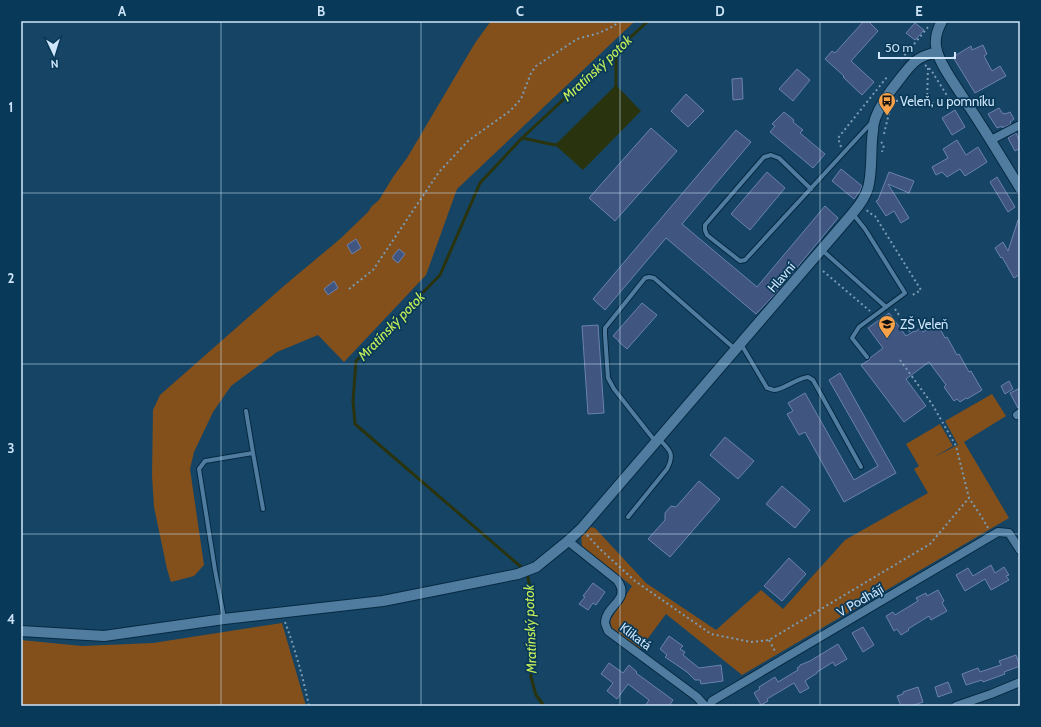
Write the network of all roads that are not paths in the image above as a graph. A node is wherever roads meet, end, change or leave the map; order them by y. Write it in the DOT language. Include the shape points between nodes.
graph roads {
  1 [pos="942,21"];
  2 [pos="937,52"];
  3 [pos="874,119"];
  4 [pos="1020,125"];
  5 [pos="991,140"];
  6 [pos="1020,188"];
  7 [pos="811,189"];
  8 [pos="852,214"];
  9 [pos="822,250"];
  10 [pos="886,307"];
  11 [pos="738,346"];
  12 [pos="867,357"];
  13 [pos="246,411"];
  14 [pos="657,440"];
  15 [pos="253,454"];
  16 [pos="861,467"];
  17 [pos="263,509"];
  18 [pos="628,517"];
  19 [pos="568,541"];
  20 [pos="1020,550"];
  21 [pos="224,619"];
  22 [pos="21,631"];
  23 [pos="1020,682"];
  24 [pos="705,706"];
  25 [pos="710,706"];
  26 [pos="956,706"];
  1 -- 2 [label="street" via="936,37"];
  2 -- 3 [label="street, Hlavní" via="909,68"];
  2 -- 5 [label="street"];
  3 -- 7 [label="lane"];
  3 -- 8 [label="street, Hlavní" via="870,181 864,198"];
  4 -- 5 [label="street"];
  5 -- 6 [label="street"];
  7 -- 7 [label="lane" via="779,158 764,156 705,225 705,230 740,261 745,260"];
  8 -- 9 [label="street, Hlavní"];
  8 -- 10 [label="lane" via="865,229 905,293"];
  9 -- 10 [label="lane"];
  9 -- 11 [label="street, Hlavní"];
  10 -- 12 [label="lane" via="859,327 852,338"];
  11 -- 14 [label="street, Hlavní"];
  11 -- 14 [label="lane" via="654,278 644,278 605,328 607,371 614,389"];
  11 -- 16 [label="lane" via="767,388 779,389 802,377 808,376 813,380"];
  13 -- 15 [label="lane"];
  14 -- 18 [label="lane" via="669,449 671,463"];
  14 -- 19 [label="street, Hlavní"];
  15 -- 17 [label="lane"];
  15 -- 21 [label="lane" via="205,461 199,469"];
  19 -- 21 [label="street, Hlavní" via="536,567 518,574 383,601"];
  19 -- 24 [label="street, Klikatá" via="620,585 621,597 605,620 608,631 697,697"];
  20 -- 25 [label="street, V Podhájí" via="1009,533 998,532 712,701"];
  21 -- 22 [label="street, Hlavní" via="104,636"];
  23 -- 26 [label="street"];
}
